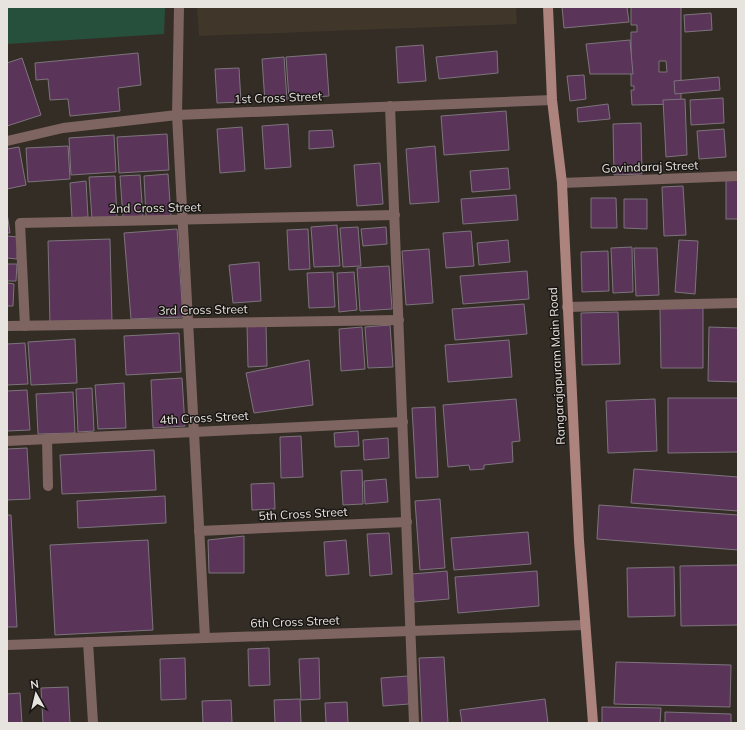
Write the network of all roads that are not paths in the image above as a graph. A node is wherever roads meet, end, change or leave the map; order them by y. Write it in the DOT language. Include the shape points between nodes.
graph roads {
  1 [pos="179,7"];
  2 [pos="548,7"];
  3 [pos="552,100"];
  4 [pos="390,106"];
  5 [pos="177,115"];
  6 [pos="7,141"];
  7 [pos="738,176"];
  8 [pos="562,183"];
  9 [pos="394,215"];
  10 [pos="183,220"];
  11 [pos="738,303"];
  12 [pos="567,307"];
  13 [pos="399,320"];
  14 [pos="188,324"];
  15 [pos="7,326"];
  16 [pos="25,326"];
  17 [pos="402,422"];
  18 [pos="194,431"];
  19 [pos="47,439"];
  20 [pos="7,441"];
  21 [pos="48,486"];
  22 [pos="407,522"];
  23 [pos="200,531"];
  24 [pos="584,625"];
  25 [pos="411,631"];
  26 [pos="205,638"];
  27 [pos="88,642"];
  28 [pos="7,645"];
  29 [pos="93,723"];
  30 [pos="414,723"];
  31 [pos="593,723"];
  1 -- 5 [label="street"];
  2 -- 3 [label="street, Rangarajapuram Main Road"];
  3 -- 4 [label="street, 1st Cross Street"];
  3 -- 8 [label="street, Rangarajapuram Main Road"];
  4 -- 5 [label="street, 1st Cross Street"];
  4 -- 9 [label="street"];
  5 -- 6 [label="street, 1st Cross Street" via="63,128"];
  5 -- 10 [label="street"];
  7 -- 8 [label="street, Govindaraj Street"];
  8 -- 12 [label="street, Rangarajapuram Main Road"];
  9 -- 10 [label="street, 2nd Cross Street"];
  9 -- 13 [label="street"];
  10 -- 14 [label="street"];
  10 -- 16 [label="street, 2nd Cross Street" via="20,223"];
  11 -- 12 [label="street"];
  12 -- 24 [label="street, Rangarajapuram Main Road"];
  13 -- 14 [label="street, 3rd Cross Street"];
  13 -- 17 [label="street"];
  14 -- 16 [label="street, 3rd Cross Street"];
  14 -- 18 [label="street"];
  15 -- 16 [label="street, 3rd Cross Street"];
  17 -- 18 [label="street, 4th Cross Street"];
  17 -- 22 [label="street"];
  18 -- 19 [label="street, 4th Cross Street"];
  18 -- 23 [label="street"];
  19 -- 20 [label="street, 4th Cross Street"];
  19 -- 21 [label="street"];
  22 -- 23 [label="street, 5th Cross Street"];
  22 -- 25 [label="street"];
  23 -- 26 [label="street"];
  24 -- 25 [label="street, 6th Cross Street"];
  24 -- 31 [label="street, Rangarajapuram Main Road"];
  25 -- 26 [label="street, 6th Cross Street"];
  25 -- 30 [label="street"];
  26 -- 27 [label="street, 6th Cross Street"];
  27 -- 28 [label="street, 6th Cross Street"];
  27 -- 29 [label="street"];
}
